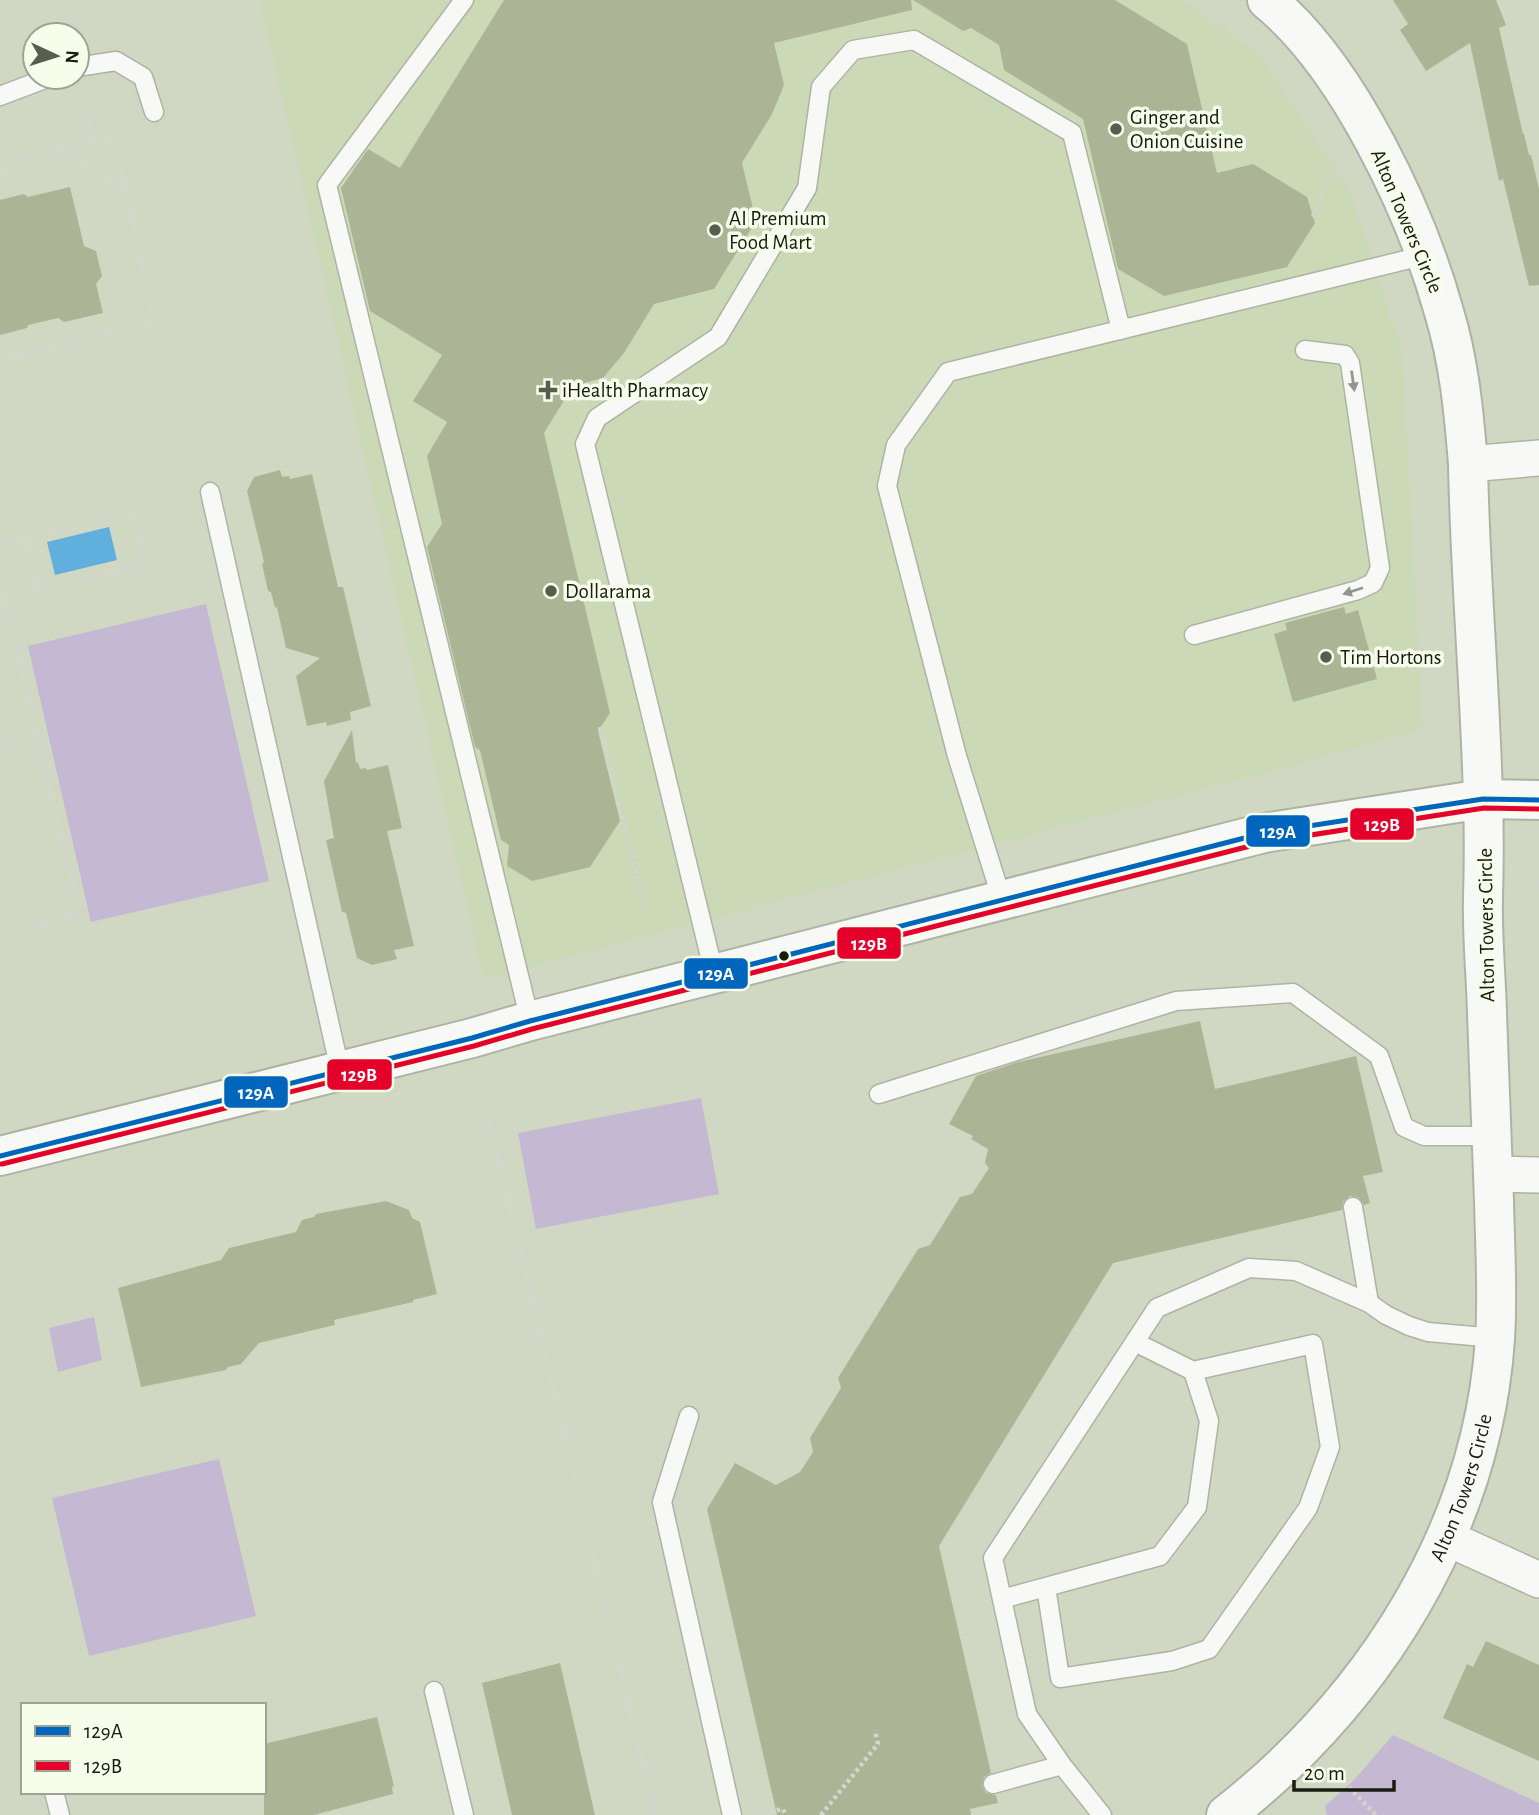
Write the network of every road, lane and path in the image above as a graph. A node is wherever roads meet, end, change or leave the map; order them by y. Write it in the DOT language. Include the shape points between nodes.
graph roads {
  1 [pos="464,0"];
  2 [pos="1281,4"];
  3 [pos="61,12"];
  4 [pos="64,21"];
  5 [pos="91,69"];
  6 [pos="21,88"];
  7 [pos="82,91"];
  8 [pos="0,96"];
  9 [pos="154,112"];
  10 [pos="94,141"];
  11 [pos="58,149"];
  12 [pos="1333,165"];
  13 [pos="0,182"];
  14 [pos="126,188"];
  15 [pos="1313,217"];
  16 [pos="1426,255"];
  17 [pos="1121,330"];
  18 [pos="1305,350"];
  19 [pos="0,359"];
  20 [pos="1539,458"];
  21 [pos="1468,464"];
  22 [pos="210,492"];
  23 [pos="25,539"];
  24 [pos="0,545"];
  25 [pos="0,578"];
  26 [pos="1194,635"];
  27 [pos="600,727"];
  28 [pos="38,737"];
  29 [pos="0,746"];
  30 [pos="1483,799"];
  31 [pos="1539,800"];
  32 [pos="1002,900"];
  33 [pos="644,907"];
  34 [pos="0,934"];
  35 [pos="714,974"];
  36 [pos="530,1021"];
  37 [pos="340,1070"];
  38 [pos="879,1094"];
  39 [pos="490,1124"];
  40 [pos="1492,1136"];
  41 [pos="0,1156"];
  42 [pos="1493,1174"];
  43 [pos="1539,1175"];
  44 [pos="1353,1207"];
  45 [pos="1368,1303"];
  46 [pos="1495,1338"];
  47 [pos="1135,1342"];
  48 [pos="1193,1371"];
  49 [pos="689,1416"];
  50 [pos="1447,1538"];
  51 [pos="1539,1580"];
  52 [pos="1046,1587"];
  53 [pos="1002,1599"];
  54 [pos="434,1691"];
  55 [pos="874,1730"];
  56 [pos="1308,1743"];
  57 [pos="1062,1765"];
  58 [pos="993,1784"];
  59 [pos="55,1794"];
  60 [pos="60,1815"];
  61 [pos="464,1815"];
  62 [pos="655,1815"];
  63 [pos="732,1815"];
  64 [pos="751,1815"];
  65 [pos="785,1815"];
  66 [pos="821,1815"];
  67 [pos="1102,1815"];
  68 [pos="1226,1815"];
  69 [pos="1376,1815"];
  1 -- 36 [label="lane" via="327,186"];
  2 -- 16 [label="street, Alton Towers Circle" via="1364,123"];
  3 -- 4 [label="path"];
  5 -- 9 [label="lane" via="116,61 143,76"];
  6 -- 8 [label="lane"];
  7 -- 10 [label="path"];
  10 -- 11 [label="path"];
  10 -- 14 [label="path" via="114,137"];
  11 -- 13 [label="path" via="11,160"];
  11 -- 14 [label="path"];
  12 -- 15 [label="path"];
  14 -- 19 [label="path" via="155,323"];
  16 -- 17 [label="lane"];
  16 -- 21 [label="street, Alton Towers Circle" via="1455,356"];
  17 -- 32 [label="lane" via="948,372 896,445 887,486 957,756"];
  17 -- 35 [label="lane" via="1072,133 914,40 853,50 821,87 807,188 718,337 597,418 585,444"];
  18 -- 26 [label="lane, one-way" via="1345,355 1350,363 1380,568 1373,583 1358,590"];
  20 -- 21 [label="street"];
  21 -- 30 [label="street, Alton Towers Circle"];
  22 -- 37 [label="lane"];
  23 -- 23 [label="path" via="37,590 146,564 134,512"];
  23 -- 24 [label="path"];
  25 -- 28 [label="path"];
  27 -- 33 [label="path"];
  28 -- 29 [label="path"];
  28 -- 34 [label="path" via="80,914"];
  30 -- 31 [label="street"];
  30 -- 32 [label="street" via="1264,832"];
  30 -- 40 [label="street, Alton Towers Circle"];
  32 -- 35 [label="street"];
  35 -- 36 [label="street"];
  36 -- 37 [label="street"];
  37 -- 41 [label="street"];
  38 -- 40 [label="lane" via="1176,1001 1293,993 1378,1056 1404,1127 1424,1136"];
  39 -- 62 [label="path"];
  40 -- 42 [label="street, Alton Towers Circle"];
  42 -- 43 [label="street"];
  42 -- 46 [label="street, Alton Towers Circle"];
  44 -- 45 [label="lane"];
  45 -- 46 [label="lane" via="1428,1332"];
  45 -- 47 [label="lane" via="1296,1271 1249,1268 1157,1308"];
  46 -- 50 [label="street, Alton Towers Circle" via="1486,1413"];
  47 -- 48 [label="lane"];
  47 -- 53 [label="lane" via="993,1558"];
  48 -- 52 [label="lane" via="1209,1421 1197,1507 1160,1556"];
  48 -- 52 [label="lane" via="1313,1344 1330,1447 1308,1508 1209,1648 1172,1661 1060,1678"];
  49 -- 63 [label="lane" via="662,1502"];
  50 -- 51 [label="street"];
  50 -- 56 [label="street, Alton Towers Circle" via="1405,1618 1347,1699"];
  52 -- 53 [label="lane"];
  53 -- 57 [label="lane" via="1027,1714"];
  54 -- 61 [label="lane"];
  55 -- 66 [label="path" via="878,1744"];
  56 -- 68 [label="street, Alton Towers Circle"];
  56 -- 69 [label="path"];
  57 -- 58 [label="lane"];
  57 -- 67 [label="lane"];
  59 -- 60 [label="lane"];
  64 -- 65 [label="path" via="783,1809"];
}
